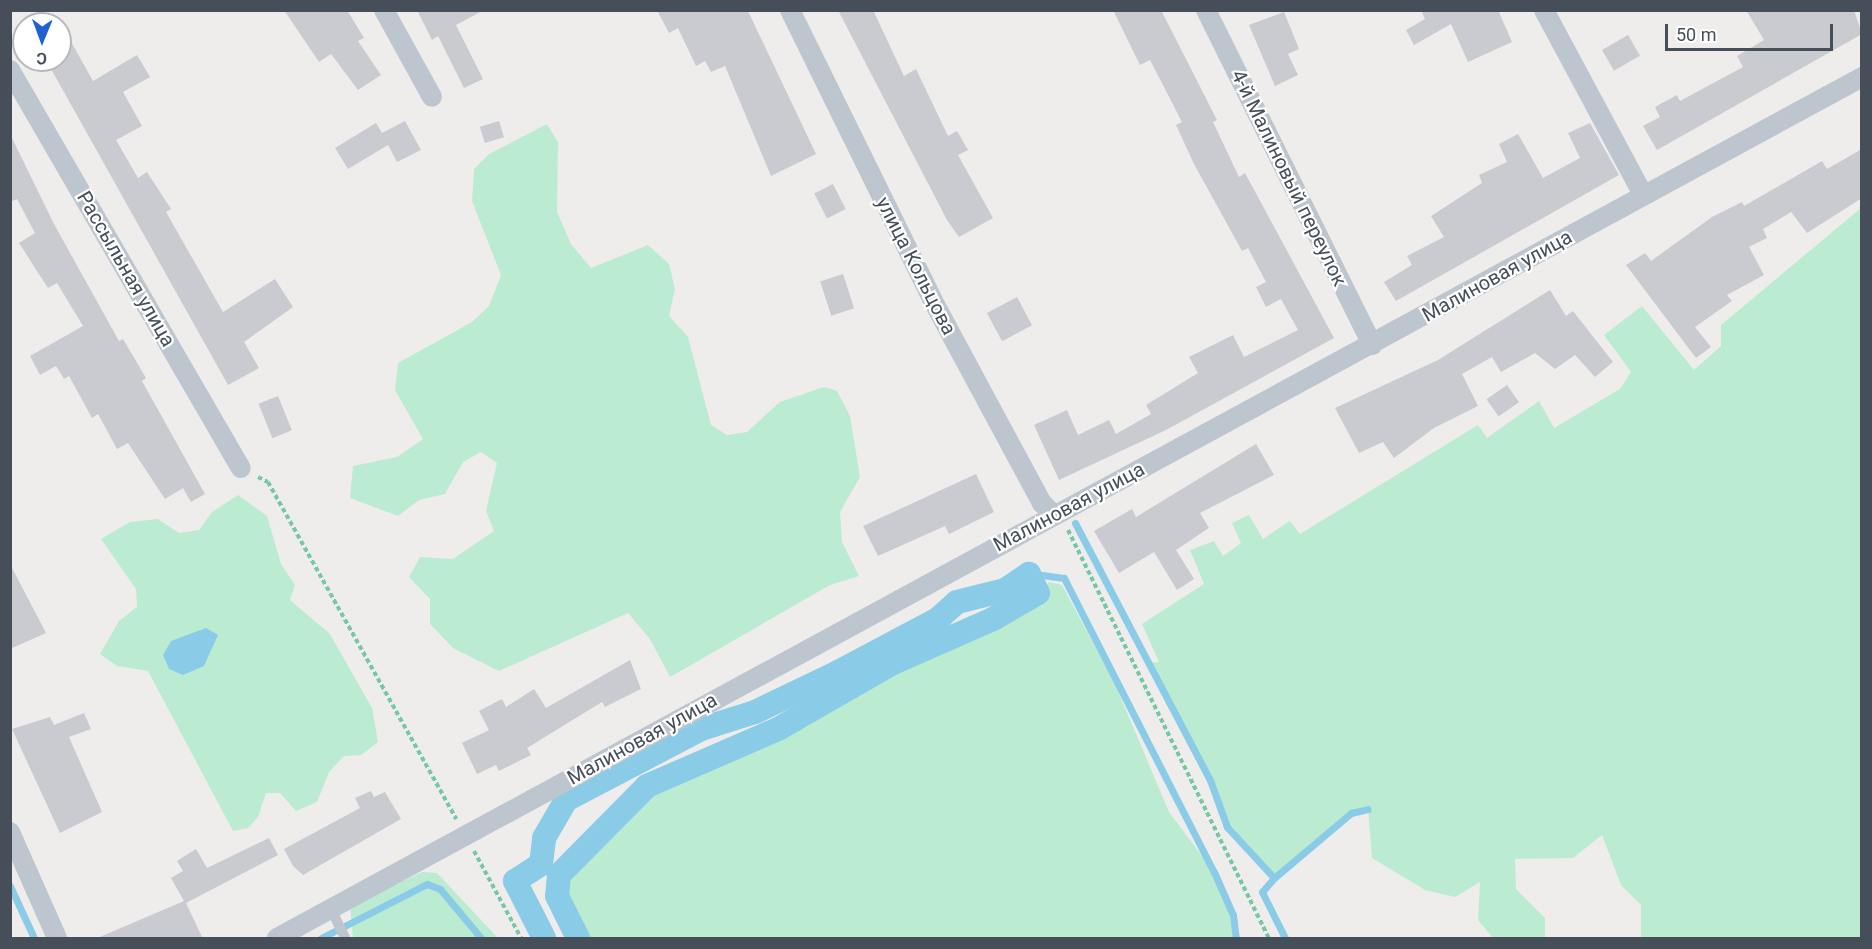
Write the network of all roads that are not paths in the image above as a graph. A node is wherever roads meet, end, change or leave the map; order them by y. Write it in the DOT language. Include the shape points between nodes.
graph roads {
  1 [pos="384,10"];
  2 [pos="790,10"];
  3 [pos="1206,10"];
  4 [pos="1544,10"];
  5 [pos="10,70"];
  6 [pos="1862,77"];
  7 [pos="432,98"];
  8 [pos="1642,195"];
  9 [pos="1372,345"];
  10 [pos="241,468"];
  11 [pos="1053,514"];
  12 [pos="10,832"];
  13 [pos="331,909"];
  14 [pos="57,939"];
  15 [pos="277,939"];
  16 [pos="345,939"];
  1 -- 7 [label="street"];
  2 -- 11 [label="street, улица Кольцова" via="932,299 1042,503"];
  3 -- 9 [label="street, 4-й Малиновый переулок"];
  4 -- 8 [label="street"];
  5 -- 10 [label="street, Рассыльная улица"];
  6 -- 8 [label="street, Малиновая улица"];
  8 -- 9 [label="street, Малиновая улица"];
  9 -- 11 [label="street, Малиновая улица"];
  11 -- 13 [label="street, Малиновая улица"];
  12 -- 14 [label="street"];
  13 -- 15 [label="street, Малиновая улица"];
  13 -- 16 [label="lane"];
}
